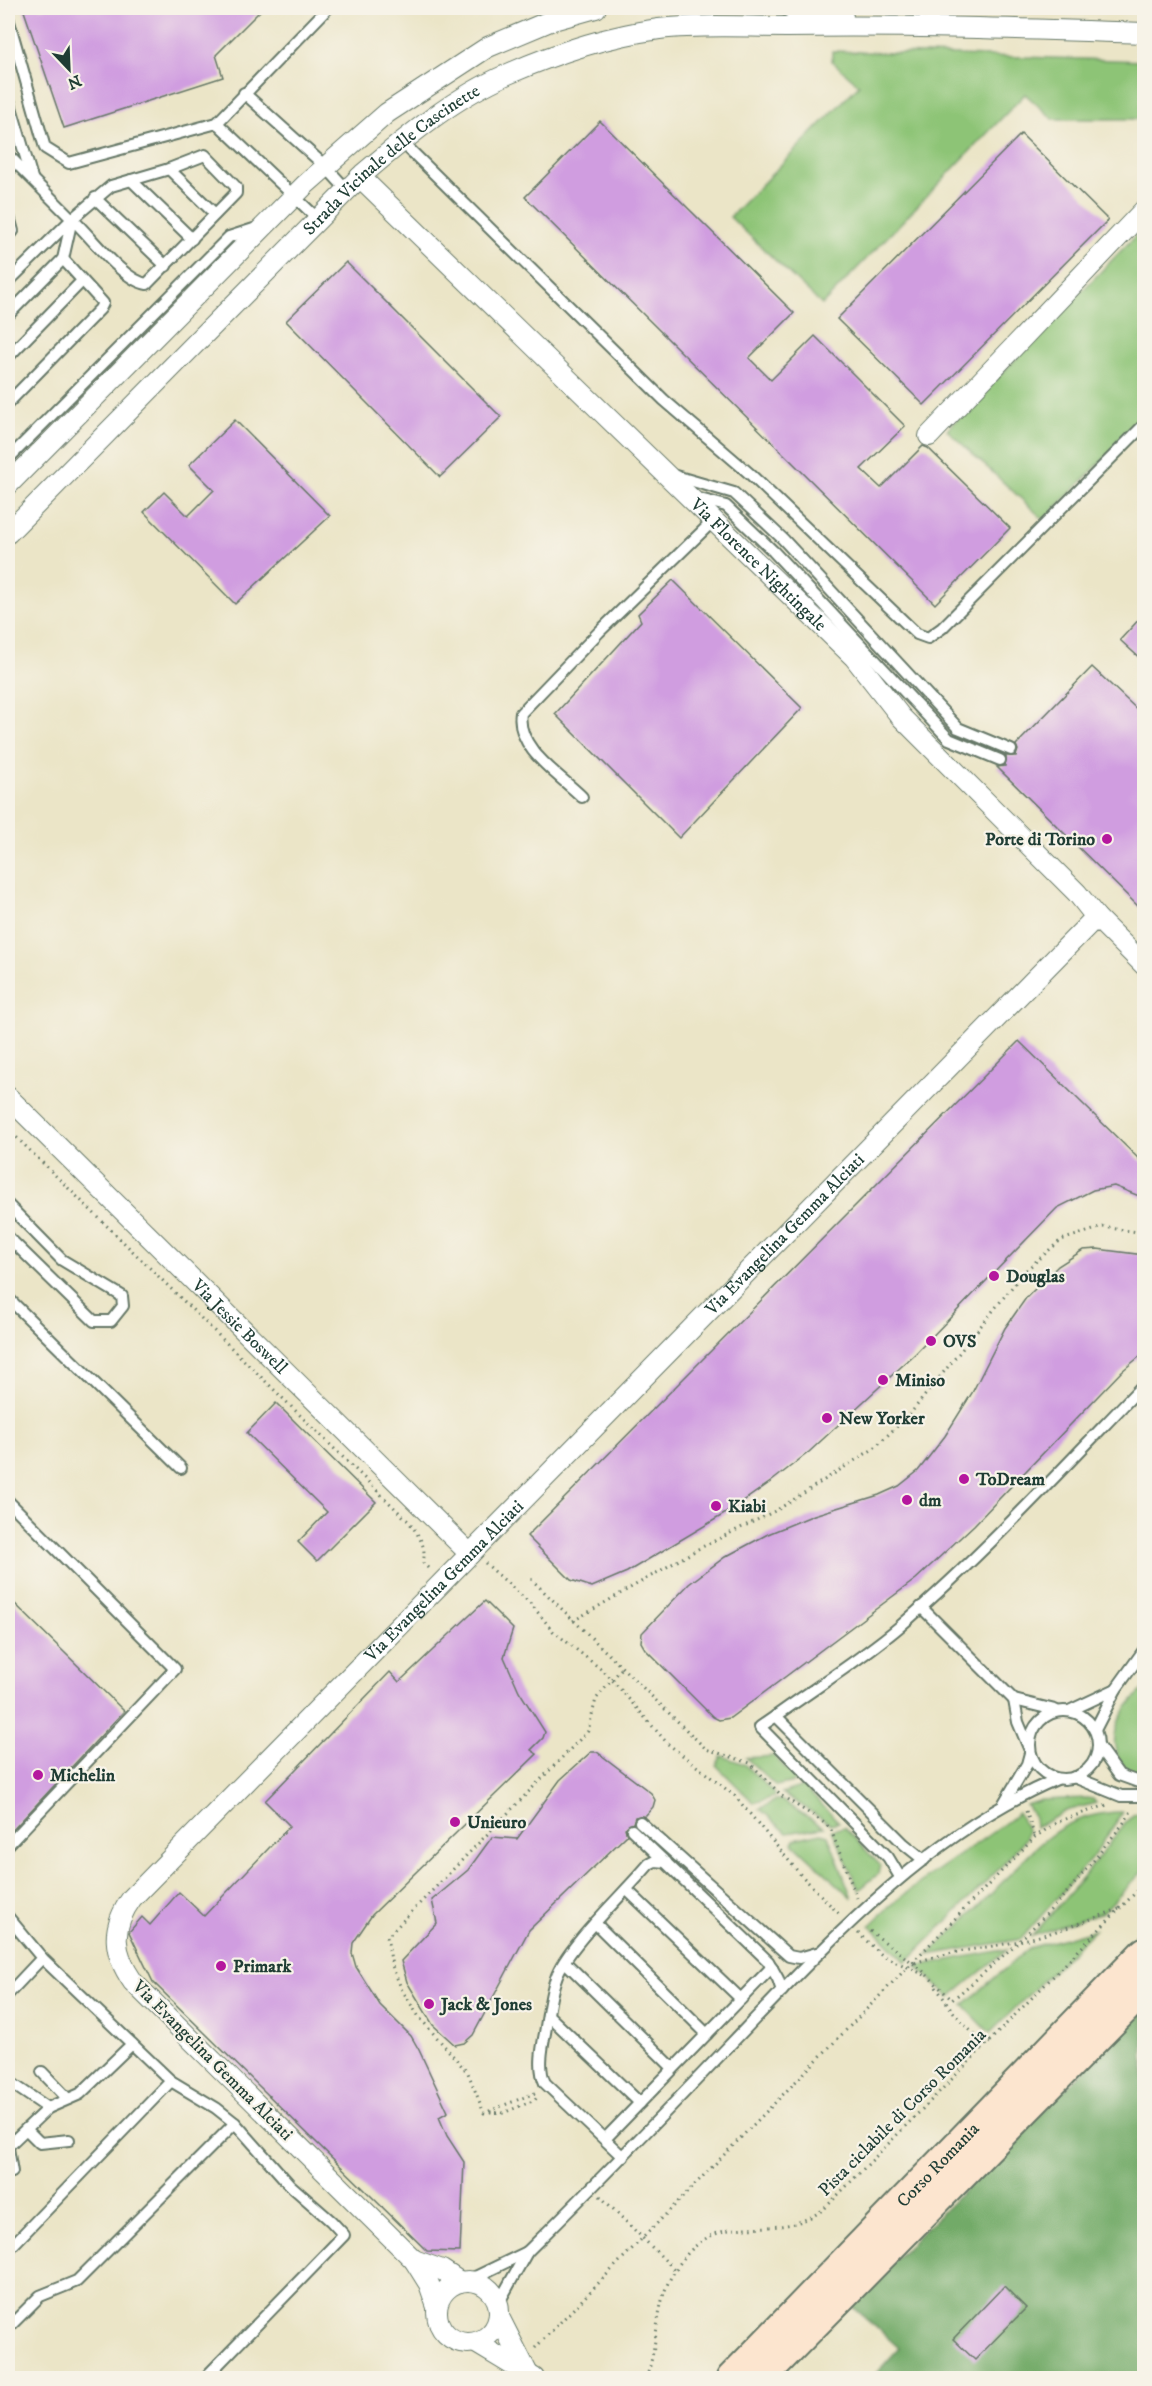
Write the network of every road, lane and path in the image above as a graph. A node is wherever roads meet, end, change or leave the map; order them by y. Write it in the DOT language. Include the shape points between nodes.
graph roads {
  1 [pos="328,8"];
  2 [pos="596,8"];
  3 [pos="791,8"];
  4 [pos="8,18"];
  5 [pos="890,25"];
  6 [pos="1144,33"];
  7 [pos="244,93"];
  8 [pos="8,98"];
  9 [pos="217,123"];
  10 [pos="402,142"];
  11 [pos="8,155"];
  12 [pos="325,166"];
  13 [pos="169,170"];
  14 [pos="32,179"];
  15 [pos="131,180"];
  16 [pos="353,184"];
  17 [pos="293,197"];
  18 [pos="95,198"];
  19 [pos="1144,210"];
  20 [pos="8,213"];
  21 [pos="215,214"];
  22 [pos="72,219"];
  23 [pos="318,219"];
  24 [pos="8,237"];
  25 [pos="192,239"];
  26 [pos="63,259"];
  27 [pos="166,266"];
  28 [pos="82,281"];
  29 [pos="8,282"];
  30 [pos="8,315"];
  31 [pos="8,357"];
  32 [pos="92,387"];
  33 [pos="8,403"];
  34 [pos="1144,425"];
  35 [pos="929,436"];
  36 [pos="8,459"];
  37 [pos="664,473"];
  38 [pos="8,485"];
  39 [pos="687,496"];
  40 [pos="712,522"];
  41 [pos="8,533"];
  42 [pos="1011,750"];
  43 [pos="1000,760"];
  44 [pos="582,797"];
  45 [pos="1096,917"];
  46 [pos="1144,965"];
  47 [pos="8,1097"];
  48 [pos="8,1129"];
  49 [pos="8,1205"];
  50 [pos="1144,1233"];
  51 [pos="8,1237"];
  52 [pos="8,1298"];
  53 [pos="1144,1384"];
  54 [pos="181,1468"];
  55 [pos="8,1501"];
  56 [pos="472,1552"];
  57 [pos="531,1579"];
  58 [pos="442,1583"];
  59 [pos="921,1607"];
  60 [pos="573,1621"];
  61 [pos="1144,1650"];
  62 [pos="622,1668"];
  63 [pos="611,1679"];
  64 [pos="1116,1689"];
  65 [pos="1014,1700"];
  66 [pos="1064,1711"];
  67 [pos="776,1716"];
  68 [pos="1095,1730"];
  69 [pos="1098,1746"];
  70 [pos="1030,1750"];
  71 [pos="1074,1777"];
  72 [pos="1057,1779"];
  73 [pos="1144,1784"];
  74 [pos="1144,1796"];
  75 [pos="1028,1802"];
  76 [pos="1004,1803"];
  77 [pos="1107,1805"];
  78 [pos="1132,1811"];
  79 [pos="1035,1837"];
  80 [pos="8,1845"];
  81 [pos="924,1860"];
  82 [pos="666,1862"];
  83 [pos="900,1877"];
  84 [pos="1144,1884"];
  85 [pos="627,1890"];
  86 [pos="853,1904"];
  87 [pos="1121,1908"];
  88 [pos="8,1917"];
  89 [pos="843,1917"];
  90 [pos="595,1923"];
  91 [pos="870,1931"];
  92 [pos="863,1937"];
  93 [pos="1022,1941"];
  94 [pos="823,1951"];
  95 [pos="1144,1952"];
  96 [pos="42,1958"];
  97 [pos="565,1962"];
  98 [pos="912,1965"];
  99 [pos="772,1967"];
  100 [pos="1144,1990"];
  101 [pos="782,1991"];
  102 [pos="8,1994"];
  103 [pos="741,1999"];
  104 [pos="548,2014"];
  105 [pos="706,2034"];
  106 [pos="990,2043"];
  107 [pos="132,2044"];
  108 [pos="674,2068"];
  109 [pos="42,2072"];
  110 [pos="171,2081"];
  111 [pos="14,2085"];
  112 [pos="533,2094"];
  113 [pos="68,2099"];
  114 [pos="535,2100"];
  115 [pos="640,2103"];
  116 [pos="48,2109"];
  117 [pos="489,2112"];
  118 [pos="235,2123"];
  119 [pos="26,2129"];
  120 [pos="604,2139"];
  121 [pos="69,2140"];
  122 [pos="8,2147"];
  123 [pos="622,2157"];
  124 [pos="12,2172"];
  125 [pos="592,2188"];
  126 [pos="643,2238"];
  127 [pos="8,2250"];
  128 [pos="528,2252"];
  129 [pos="414,2260"];
  130 [pos="676,2271"];
  131 [pos="464,2281"];
  132 [pos="437,2307"];
  133 [pos="498,2310"];
  134 [pos="8,2328"];
  135 [pos="476,2343"];
  136 [pos="527,2370"];
  137 [pos="205,2379"];
  138 [pos="646,2379"];
  139 [pos="731,2379"];
  140 [pos="762,2379"];
  1 -- 7 [label="lane"];
  2 -- 12 [label="street, Strada Vicinale delle Cascinette" via="550,21 488,47 387,113"];
  3 -- 5 [label="street, Strada Vicinale delle Cascinette"];
  4 -- 9 [label="lane" via="45,148 58,158 69,163"];
  5 -- 6 [label="street, Strada Vicinale delle Cascinette"];
  5 -- 10 [label="street, Strada Vicinale delle Cascinette" via="661,29 615,37 506,75 463,97"];
  7 -- 9 [label="lane"];
  7 -- 12 [label="lane"];
  8 -- 14 [label="lane"];
  9 -- 17 [label="lane"];
  10 -- 16 [label="street, Strada Vicinale delle Cascinette"];
  10 -- 34 [label="lane" via="664,400 750,474 917,634 928,638 942,628"];
  11 -- 14 [label="lane"];
  12 -- 16 [label="lane"];
  12 -- 17 [label="street, Strada Vicinale delle Cascinette"];
  13 -- 15 [label="lane"];
  13 -- 21 [label="lane"];
  13 -- 21 [label="lane" via="205,156 236,187 236,193"];
  14 -- 22 [label="lane"];
  15 -- 18 [label="lane" via="111,186"];
  15 -- 25 [label="lane"];
  16 -- 23 [label="street, Strada Vicinale delle Cascinette"];
  16 -- 37 [label="street, Via Florence Nightingale"];
  17 -- 23 [label="lane"];
  17 -- 32 [label="street, Strada Vicinale delle Cascinette"];
  18 -- 22 [label="lane"];
  18 -- 27 [label="lane"];
  19 -- 35 [label="street"];
  20 -- 24 [label="lane" via="13,231"];
  21 -- 25 [label="lane"];
  22 -- 26 [label="lane"];
  22 -- 27 [label="lane" via="138,283 147,284"];
  22 -- 29 [label="lane"];
  23 -- 41 [label="street, Strada Vicinale delle Cascinette"];
  25 -- 27 [label="lane"];
  26 -- 28 [label="lane"];
  26 -- 30 [label="lane"];
  28 -- 31 [label="lane"];
  28 -- 33 [label="lane" via="103,303 100,309"];
  32 -- 36 [label="lane"];
  32 -- 38 [label="street, Strada Vicinale delle Cascinette"];
  37 -- 39 [label="street, Via Florence Nightingale"];
  37 -- 42 [label="lane" via="734,493 783,539 958,728"];
  39 -- 40 [label="street, Via Florence Nightingale"];
  39 -- 43 [label="lane" via="726,506 949,739"];
  40 -- 44 [label="lane" via="522,713 519,726 524,739"];
  40 -- 45 [label="street, Via Florence Nightingale" via="854,657 901,717 1077,893"];
  45 -- 46 [label="street, Via Florence Nightingale"];
  45 -- 56 [label="street, Via Evangelina Gemma Alciati"];
  47 -- 56 [label="street, Via Jessie Boswell"];
  48 -- 58 [label="path" via="409,1522 421,1539 423,1563"];
  49 -- 51 [label="lane" via="62,1260 122,1296 123,1306 111,1321 94,1321"];
  50 -- 60 [label="path" via="1103,1227 1061,1240 1024,1271 910,1414 873,1449 777,1509"];
  52 -- 54 [label="lane"];
  53 -- 59 [label="lane" via="1016,1517"];
  55 -- 80 [label="lane" via="175,1669"];
  56 -- 58 [label="street, Via Evangelina Gemma Alciati"];
  56 -- 63 [label="path" via="531,1604 553,1631"];
  57 -- 60 [label="path"];
  58 -- 129 [label="street, Via Evangelina Gemma Alciati" via="132,1898 122,1913 116,1952 133,1982"];
  59 -- 65 [label="lane"];
  59 -- 67 [label="lane"];
  60 -- 62 [label="path"];
  61 -- 64 [label="lane"];
  62 -- 63 [label="path"];
  62 -- 86 [label="path" via="706,1749 750,1763 782,1796 826,1824 857,1898"];
  63 -- 89 [label="path" via="657,1734 735,1796 800,1874"];
  63 -- 117 [label="path" via="596,1699 588,1731 387,1937 392,1966 402,1990 419,2017 468,2073 484,2113"];
  64 -- 66 [label="lane"];
  64 -- 68 [label="lane"];
  65 -- 66 [label="lane"];
  65 -- 70 [label="lane"];
  66 -- 68 [label="lane" via="1089,1721"];
  66 -- 70 [label="lane" via="1039,1720 1033,1729"];
  67 -- 81 [label="lane"];
  67 -- 83 [label="lane" via="760,1727 888,1857"];
  68 -- 69 [label="lane"];
  69 -- 71 [label="lane" via="1093,1763"];
  69 -- 73 [label="lane" via="1119,1775"];
  70 -- 72 [label="lane" via="1041,1771"];
  70 -- 76 [label="lane" via="1027,1764"];
  71 -- 72 [label="lane"];
  71 -- 74 [label="lane" via="1121,1796"];
  72 -- 76 [label="lane"];
  75 -- 79 [label="path" via="1026,1810"];
  76 -- 81 [label="lane"];
  77 -- 79 [label="path" via="1059,1821"];
  78 -- 93 [label="path"];
  79 -- 98 [label="path"];
  81 -- 83 [label="lane"];
  82 -- 85 [label="lane" via="649,1864"];
  82 -- 94 [label="lane" via="636,1826 789,1956 799,1958"];
  82 -- 99 [label="lane"];
  83 -- 94 [label="lane"];
  84 -- 87 [label="path, Pista ciclabile di Corso Romania"];
  85 -- 90 [label="lane"];
  85 -- 103 [label="lane"];
  87 -- 93 [label="path"];
  87 -- 106 [label="path, Pista ciclabile di Corso Romania"];
  88 -- 96 [label="lane"];
  90 -- 97 [label="lane"];
  90 -- 105 [label="lane"];
  91 -- 98 [label="path"];
  92 -- 98 [label="path" via="883,1956"];
  93 -- 98 [label="path" via="932,1956"];
  93 -- 98 [label="path" via="952,2000"];
  94 -- 101 [label="lane"];
  95 -- 139 [label="main road, Corso Romania"];
  96 -- 102 [label="lane"];
  96 -- 107 [label="lane"];
  97 -- 104 [label="lane" via="556,1977"];
  97 -- 108 [label="lane"];
  98 -- 106 [label="path" via="932,1981 968,2030"];
  98 -- 126 [label="path"];
  99 -- 101 [label="lane"];
  99 -- 103 [label="lane"];
  100 -- 140 [label="main road, Corso Romania"];
  101 -- 123 [label="lane"];
  103 -- 105 [label="lane"];
  104 -- 115 [label="lane"];
  104 -- 120 [label="lane" via="542,2077"];
  105 -- 108 [label="lane"];
  106 -- 130 [label="path, Pista ciclabile di Corso Romania" via="817,2215 790,2224 713,2233 696,2245"];
  107 -- 110 [label="lane"];
  107 -- 113 [label="lane" via="80,2094"];
  108 -- 115 [label="lane"];
  109 -- 113 [label="lane"];
  110 -- 118 [label="lane"];
  110 -- 127 [label="lane"];
  111 -- 116 [label="lane"];
  112 -- 117 [label="path"];
  113 -- 116 [label="lane"];
  114 -- 117 [label="path" via="503,2113"];
  115 -- 120 [label="lane"];
  116 -- 119 [label="lane"];
  118 -- 134 [label="lane" via="77,2281 40,2296"];
  118 -- 137 [label="lane" via="290,2185 344,2235"];
  119 -- 121 [label="lane" via="40,2143"];
  119 -- 122 [label="lane"];
  120 -- 123 [label="lane"];
  122 -- 124 [label="lane"];
  123 -- 125 [label="lane"];
  125 -- 126 [label="path"];
  125 -- 128 [label="lane"];
  126 -- 130 [label="path"];
  126 -- 136 [label="path"];
  128 -- 131 [label="lane"];
  128 -- 133 [label="lane"];
  129 -- 131 [label="street, Via Evangelina Gemma Alciati"];
  129 -- 132 [label="street, Via Evangelina Gemma Alciati"];
  130 -- 138 [label="path, Pista ciclabile di Corso Romania" via="665,2294"];
  131 -- 132 [label="street" via="444,2291"];
  131 -- 133 [label="street" via="486,2286"];
  132 -- 135 [label="street" via="436,2316 443,2332 458,2342"];
  133 -- 135 [label="street" via="491,2333"];
  133 -- 136 [label="street"];
  135 -- 136 [label="street"];
}
